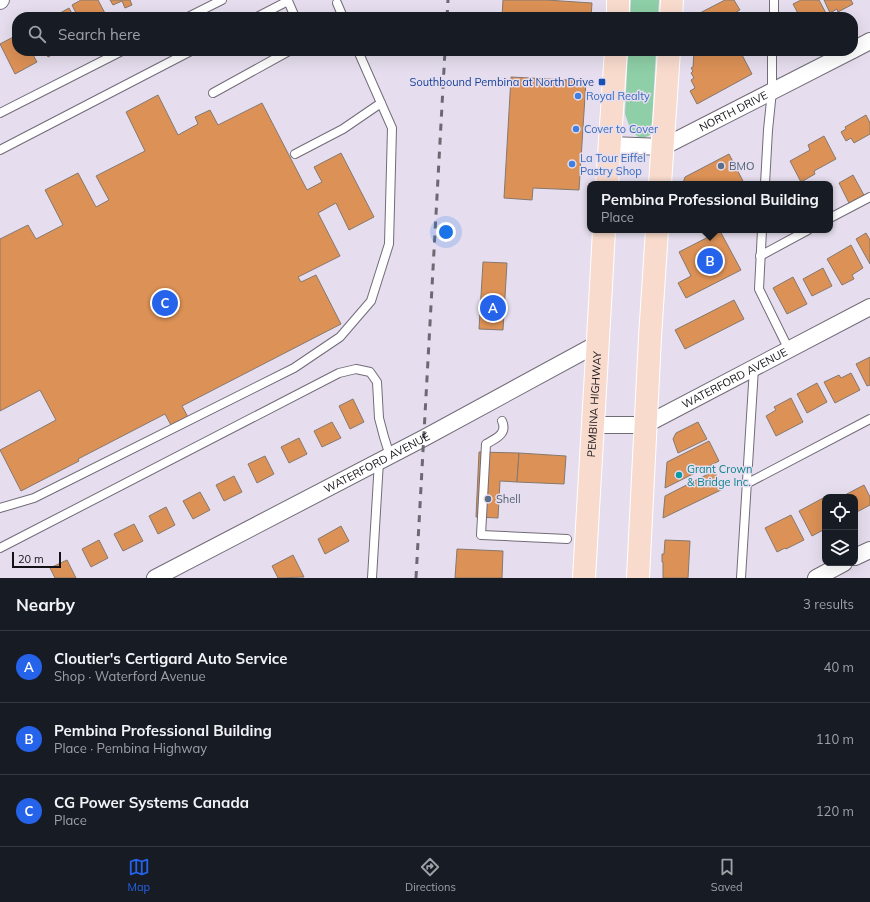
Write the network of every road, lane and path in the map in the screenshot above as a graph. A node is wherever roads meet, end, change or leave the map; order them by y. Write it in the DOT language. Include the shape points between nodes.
graph roads {
  1 [pos="222,0"];
  2 [pos="618,0"];
  3 [pos="672,0"];
  4 [pos="774,0"];
  5 [pos="337,1"];
  6 [pos="198,12"];
  7 [pos="267,12"];
  8 [pos="293,12"];
  9 [pos="341,12"];
  10 [pos="618,12"];
  11 [pos="671,12"];
  12 [pos="774,12"];
  13 [pos="870,41"];
  14 [pos="858,47"];
  15 [pos="112,56"];
  16 [pos="181,56"];
  17 [pos="280,56"];
  18 [pos="360,56"];
  19 [pos="616,56"];
  20 [pos="668,56"];
  21 [pos="772,56"];
  22 [pos="840,56"];
  23 [pos="772,91"];
  24 [pos="213,92"];
  25 [pos="381,103"];
  26 [pos="0,113"];
  27 [pos="610,145"];
  28 [pos="663,147"];
  29 [pos="0,150"];
  30 [pos="295,154"];
  31 [pos="607,181"];
  32 [pos="660,181"];
  33 [pos="765,181"];
  34 [pos="870,197"];
  35 [pos="833,216"];
  36 [pos="604,233"];
  37 [pos="657,233"];
  38 [pos="762,233"];
  39 [pos="802,233"];
  40 [pos="760,256"];
  41 [pos="870,307"];
  42 [pos="598,344"];
  43 [pos="789,350"];
  44 [pos="754,368"];
  45 [pos="870,419"];
  46 [pos="502,421"];
  47 [pos="593,425"];
  48 [pos="645,425"];
  49 [pos="384,458"];
  50 [pos="746,484"];
  51 [pos="0,508"];
  52 [pos="568,539"];
  53 [pos="0,548"];
  54 [pos="870,550"];
  55 [pos="858,556"];
  56 [pos="838,566"];
  57 [pos="155,578"];
  58 [pos="372,578"];
  59 [pos="584,578"];
  60 [pos="638,578"];
  61 [pos="741,578"];
  62 [pos="816,578"];
  1 -- 6 [label="lane"];
  2 -- 10 [label="main road"];
  3 -- 11 [label="main road"];
  4 -- 12 [label="lane"];
  5 -- 9 [label="lane"];
  7 -- 8 [label="lane" via="288,1"];
  13 -- 14 [label="street, NORTH DRIVE"];
  15 -- 26 [label="lane"];
  16 -- 29 [label="lane"];
  17 -- 24 [label="lane"];
  18 -- 25 [label="lane"];
  19 -- 27 [label="main road"];
  20 -- 28 [label="main road"];
  21 -- 23 [label="lane"];
  22 -- 23 [label="street, NORTH DRIVE"];
  23 -- 28 [label="street, NORTH DRIVE"];
  23 -- 33 [label="lane"];
  25 -- 30 [label="lane" via="343,129"];
  25 -- 51 [label="lane" via="392,128 389,244 371,301 340,337 294,368 34,498"];
  27 -- 28 [label="street, NORTH DRIVE"];
  27 -- 31 [label="main road"];
  28 -- 32 [label="main road"];
  34 -- 35 [label="lane"];
  36 -- 42 [label="main road, PEMBINA HIGHWAY"];
  37 -- 48 [label="main road"];
  38 -- 40 [label="lane"];
  39 -- 40 [label="lane"];
  40 -- 43 [label="lane" via="759,289"];
  41 -- 43 [label="street, WATERFORD AVENUE"];
  42 -- 47 [label="main road, PEMBINA HIGHWAY"];
  42 -- 49 [label="street, WATERFORD AVENUE"];
  43 -- 44 [label="street, WATERFORD AVENUE"];
  44 -- 48 [label="street, WATERFORD AVENUE"];
  44 -- 50 [label="lane"];
  45 -- 50 [label="lane"];
  46 -- 52 [label="lane" via="504,430 501,435 486,444 481,535"];
  47 -- 48 [label="street, WATERFORD AVENUE"];
  47 -- 59 [label="main road, PEMBINA HIGHWAY"];
  48 -- 60 [label="main road"];
  49 -- 53 [label="lane" via="377,382 370,372 356,369 339,373"];
  49 -- 57 [label="street, WATERFORD AVENUE"];
  49 -- 58 [label="lane"];
  50 -- 61 [label="lane"];
  54 -- 55 [label="street"];
  56 -- 62 [label="street"];
}
